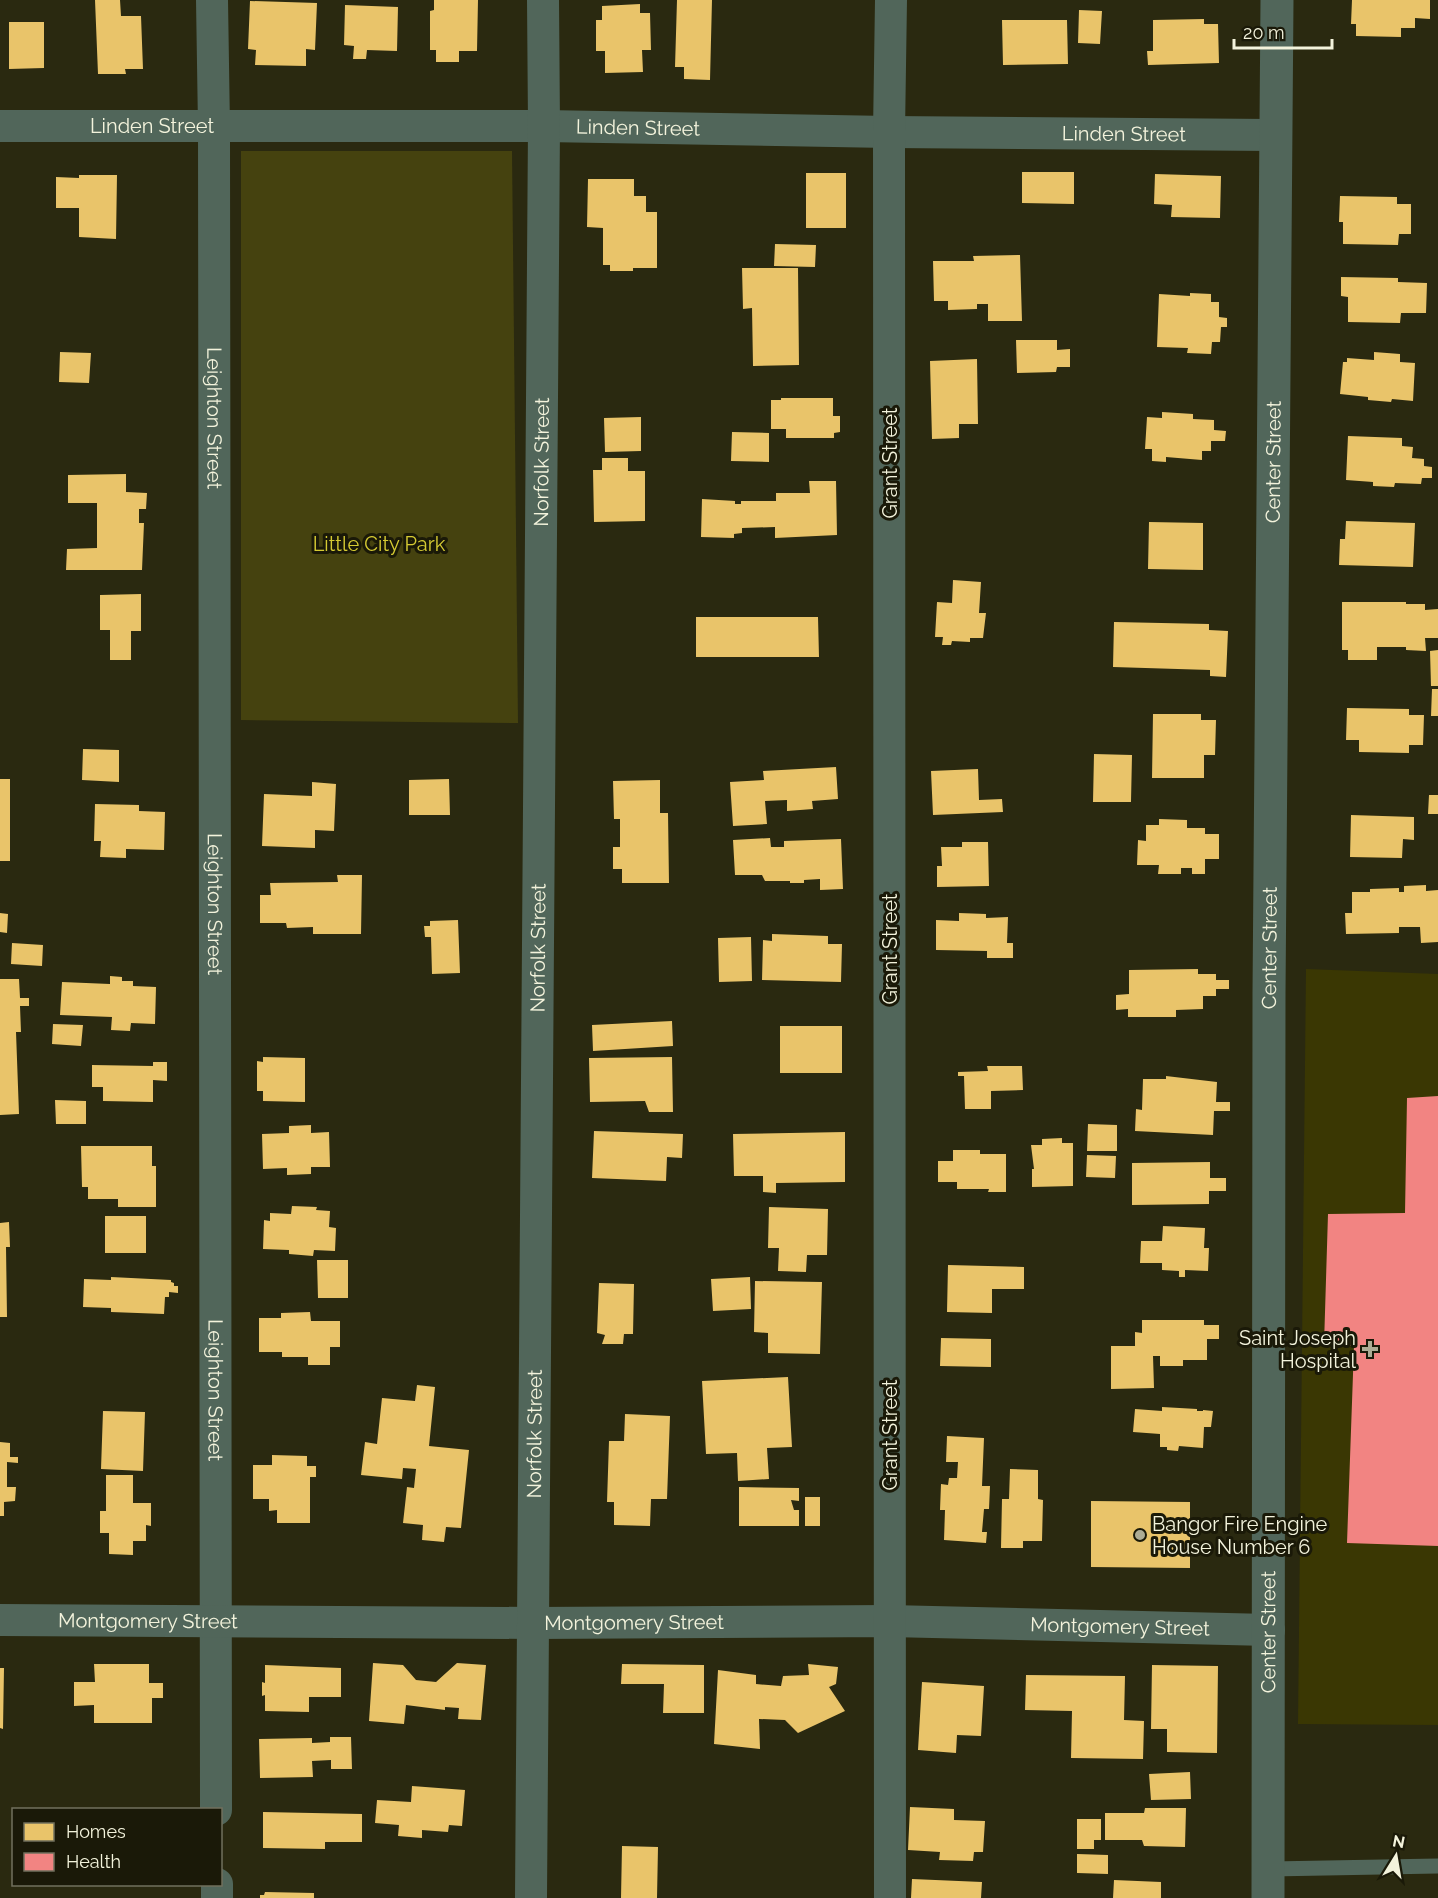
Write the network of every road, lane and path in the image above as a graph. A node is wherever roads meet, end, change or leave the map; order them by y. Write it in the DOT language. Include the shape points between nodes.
graph roads {
  1 [pos="212,0"];
  2 [pos="543,0"];
  3 [pos="891,0"];
  4 [pos="1277,0"];
  5 [pos="0,126"];
  6 [pos="544,126"];
  7 [pos="214,127"];
  8 [pos="889,132"];
  9 [pos="1276,135"];
  10 [pos="0,1620"];
  11 [pos="215,1621"];
  12 [pos="890,1621"];
  13 [pos="532,1623"];
  14 [pos="1269,1630"];
  15 [pos="216,1808"];
  16 [pos="1438,1866"];
  17 [pos="1268,1883"];
  18 [pos="531,1898"];
  19 [pos="890,1898"];
  1 -- 7 [label="street, Leighton Street"];
  2 -- 6 [label="street, Norfolk Street"];
  3 -- 8 [label="street, Grant Street"];
  4 -- 9 [label="street, Center Street"];
  5 -- 7 [label="street, Linden Street"];
  6 -- 7 [label="street, Linden Street"];
  6 -- 8 [label="street, Linden Street"];
  6 -- 13 [label="street, Norfolk Street"];
  7 -- 11 [label="street, Leighton Street"];
  8 -- 9 [label="street, Linden Street"];
  8 -- 12 [label="street, Grant Street"];
  9 -- 14 [label="street, Center Street"];
  10 -- 11 [label="street, Montgomery Street"];
  11 -- 13 [label="street, Montgomery Street"];
  11 -- 15 [label="street, Leighton Street"];
  12 -- 13 [label="street, Montgomery Street"];
  12 -- 14 [label="street, Montgomery Street"];
  12 -- 19 [label="street, Grant Street"];
  13 -- 18 [label="street, Norfolk Street"];
  14 -- 17 [label="street, Center Street"];
  16 -- 17 [label="lane"];
}
